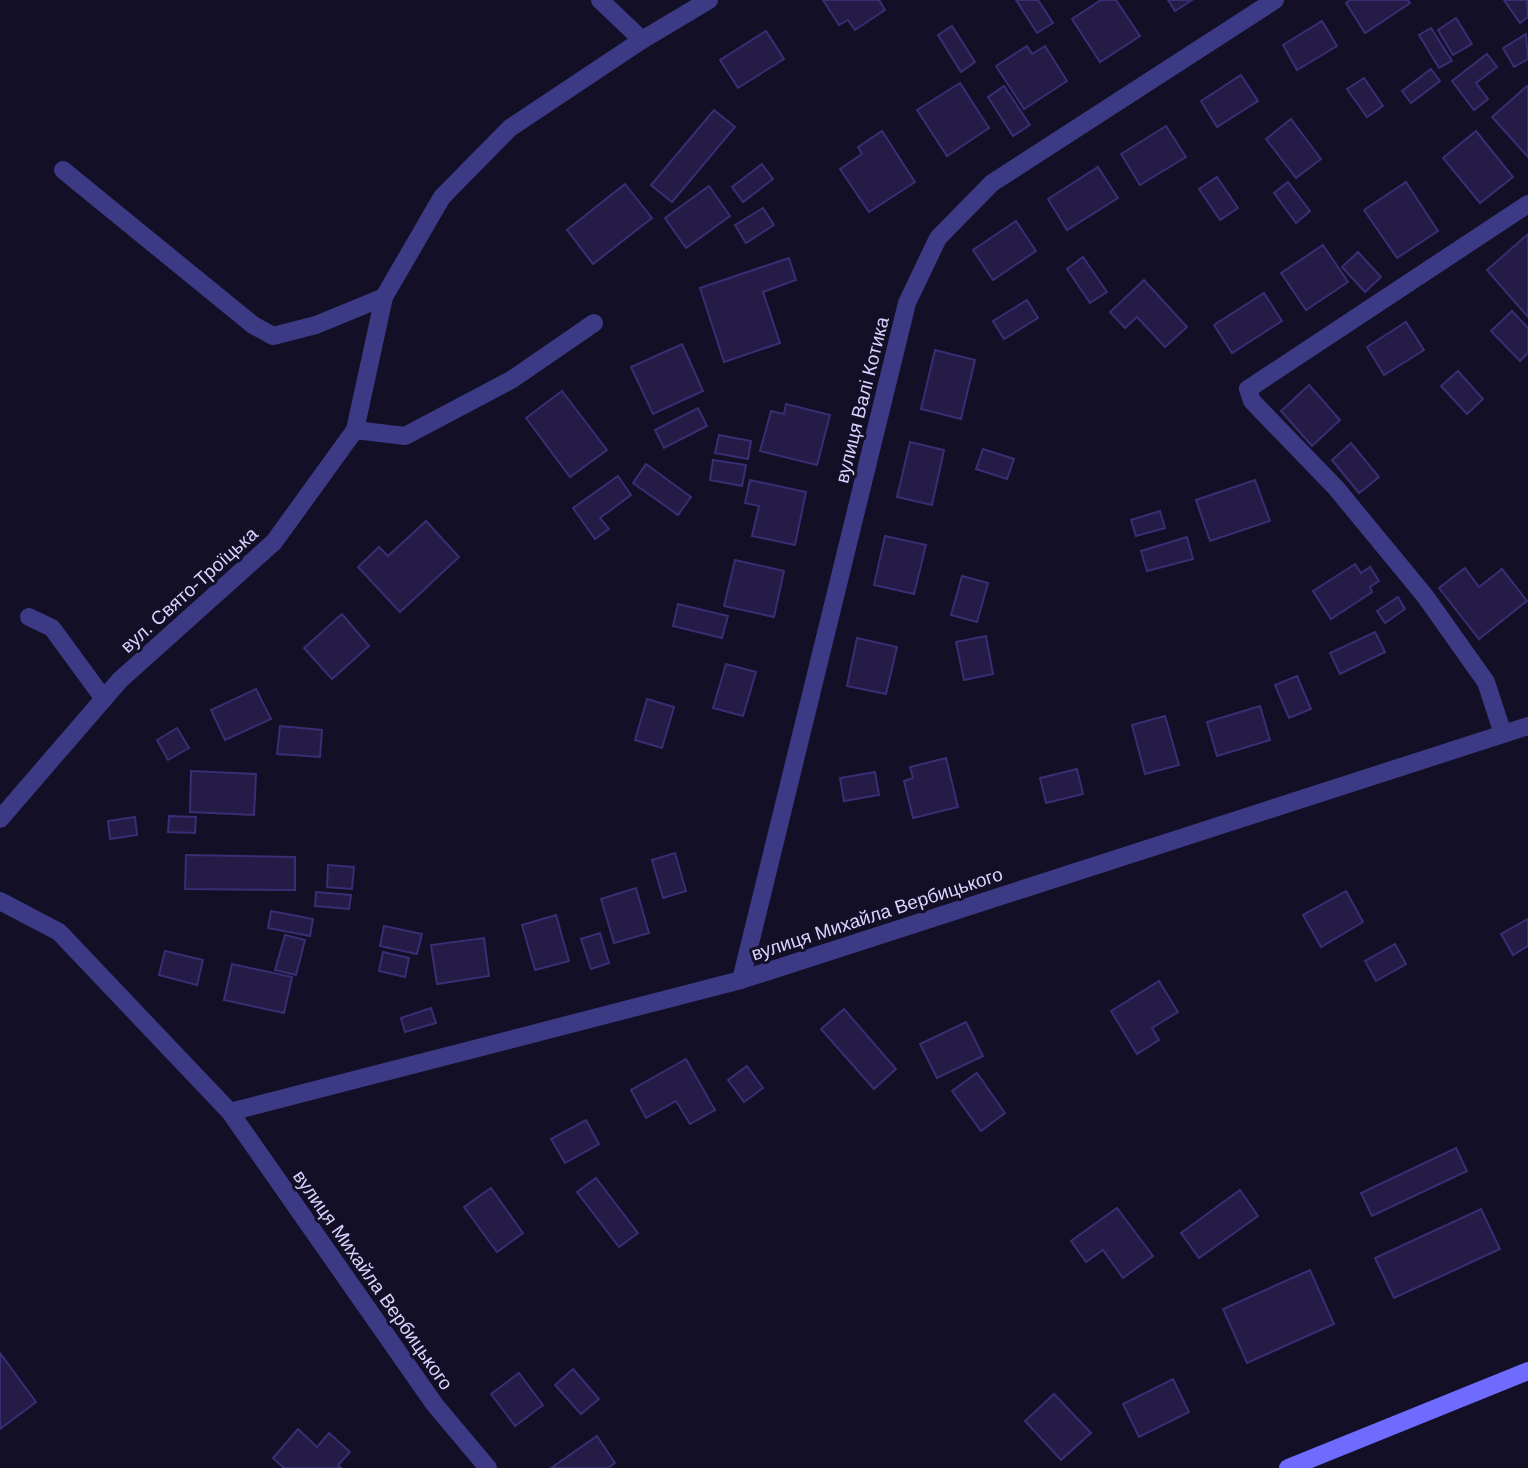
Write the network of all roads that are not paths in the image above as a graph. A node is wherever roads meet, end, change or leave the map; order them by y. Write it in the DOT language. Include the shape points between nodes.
graph roads {
  1 [pos="600,0"];
  2 [pos="709,0"];
  3 [pos="1275,0"];
  4 [pos="642,40"];
  5 [pos="64,170"];
  6 [pos="1528,204"];
  7 [pos="384,297"];
  8 [pos="594,323"];
  9 [pos="355,430"];
  10 [pos="29,617"];
  11 [pos="104,699"];
  12 [pos="1528,726"];
  13 [pos="1503,734"];
  14 [pos="0,819"];
  15 [pos="0,901"];
  16 [pos="741,980"];
  17 [pos="230,1112"];
  18 [pos="1528,1371"];
  19 [pos="488,1468"];
  20 [pos="1288,1468"];
  1 -- 4 [label="street"];
  2 -- 4 [label="street, вул. Свято-Троїцька"];
  3 -- 16 [label="street, вулиця Валі Котика" via="992,183 938,238 907,303"];
  4 -- 7 [label="street, вул. Свято-Троїцька" via="510,128 442,197"];
  5 -- 7 [label="street" via="253,325 273,336 316,325"];
  6 -- 13 [label="street" via="1248,389 1252,401 1336,488 1425,596 1486,682"];
  7 -- 9 [label="street, вул. Свято-Троїцька"];
  8 -- 9 [label="street" via="510,380 405,436"];
  9 -- 11 [label="street, вул. Свято-Троїцька" via="274,542"];
  10 -- 11 [label="street" via="52,628"];
  11 -- 14 [label="street, вул. Свято-Троїцька"];
  12 -- 13 [label="street, вулиця Михайла Вербицького"];
  13 -- 16 [label="street, вулиця Михайла Вербицького"];
  15 -- 17 [label="street, вулиця Михайла Вербицького" via="59,932"];
  16 -- 17 [label="street, вулиця Михайла Вербицького"];
  17 -- 19 [label="street, вулиця Михайла Вербицького" via="435,1405"];
  18 -- 20 [label="street"];
}
